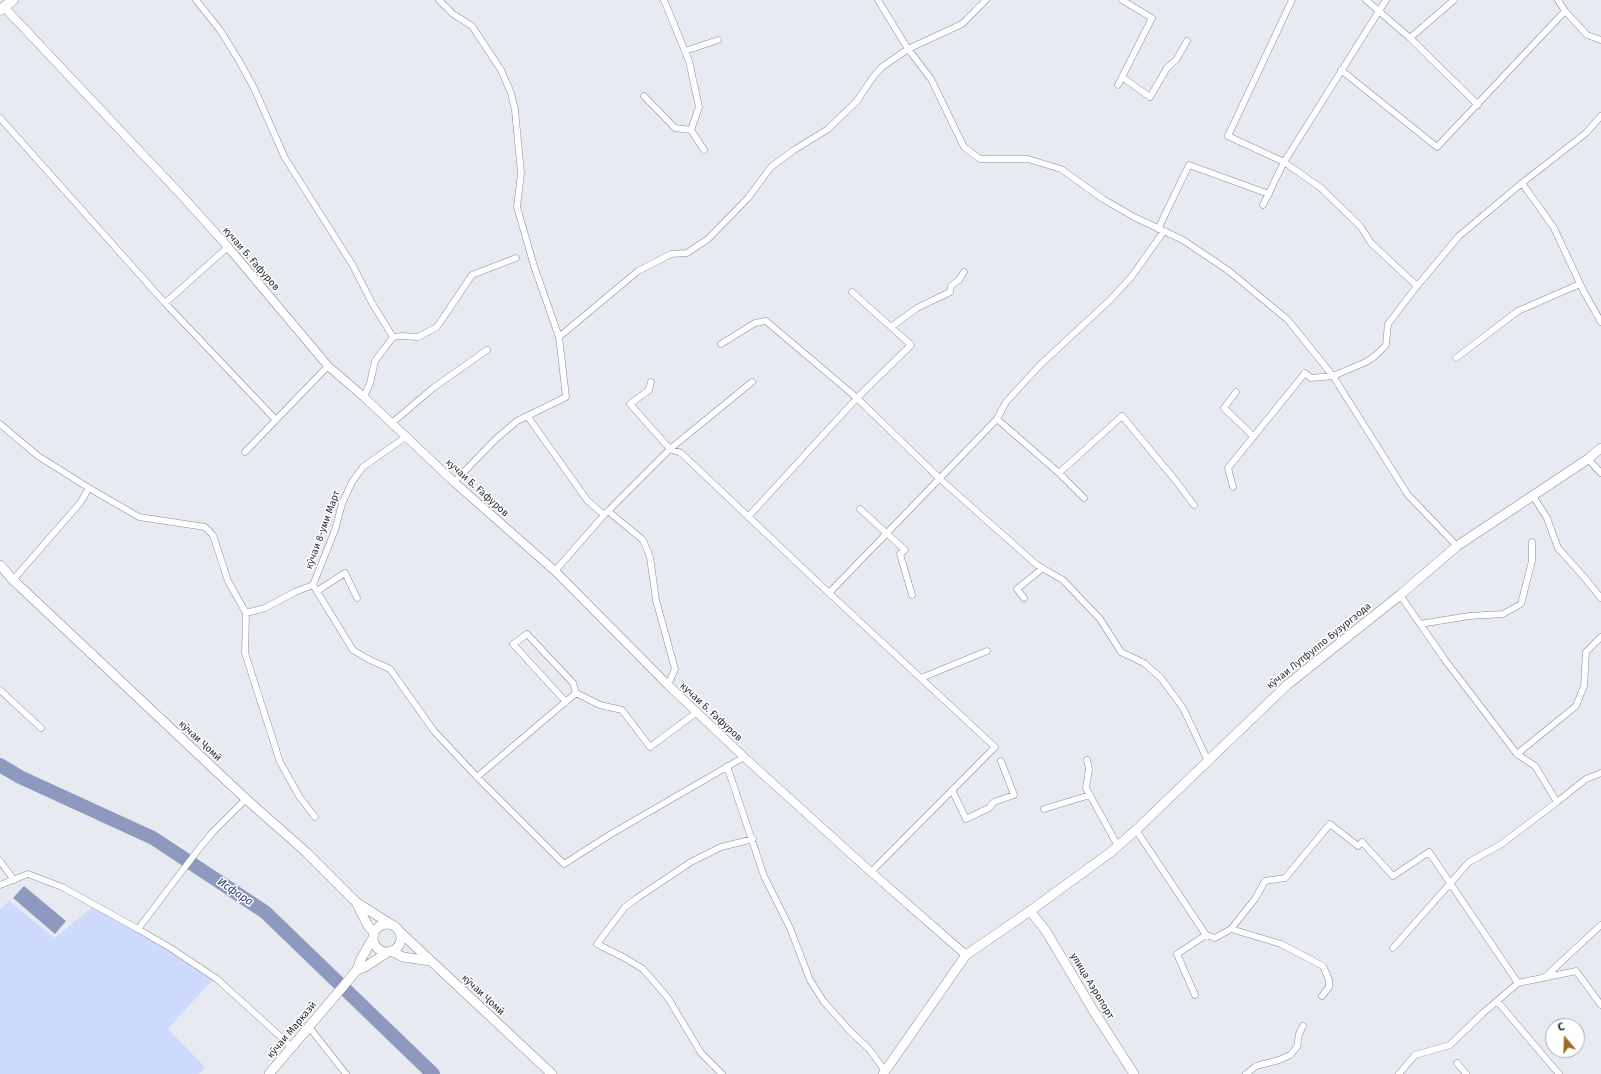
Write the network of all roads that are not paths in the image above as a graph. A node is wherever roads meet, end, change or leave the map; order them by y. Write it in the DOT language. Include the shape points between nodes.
graph roads {
  1 [pos="13,0"];
  2 [pos="196,0"];
  3 [pos="439,0"];
  4 [pos="664,0"];
  5 [pos="878,0"];
  6 [pos="986,0"];
  7 [pos="1122,0"];
  8 [pos="1292,0"];
  9 [pos="1366,0"];
  10 [pos="1386,0"];
  11 [pos="1454,0"];
  12 [pos="1558,0"];
  13 [pos="2,8"];
  14 [pos="1379,11"];
  15 [pos="1565,11"];
  16 [pos="1410,38"];
  17 [pos="718,40"];
  18 [pos="1601,40"];
  19 [pos="1187,41"];
  20 [pos="908,49"];
  21 [pos="685,51"];
  22 [pos="1341,70"];
  23 [pos="1122,77"];
  24 [pos="1118,85"];
  25 [pos="644,96"];
  26 [pos="1478,105"];
  27 [pos="1601,116"];
  28 [pos="0,118"];
  29 [pos="691,130"];
  30 [pos="704,150"];
  31 [pos="1284,162"];
  32 [pos="1522,183"];
  33 [pos="1269,194"];
  34 [pos="1263,205"];
  35 [pos="1161,230"];
  36 [pos="228,247"];
  37 [pos="516,258"];
  38 [pos="964,272"];
  39 [pos="1580,284"];
  40 [pos="1417,286"];
  41 [pos="852,292"];
  42 [pos="165,303"];
  43 [pos="1601,322"];
  44 [pos="891,327"];
  45 [pos="393,337"];
  46 [pos="559,337"];
  47 [pos="721,344"];
  48 [pos="487,350"];
  49 [pos="1456,358"];
  50 [pos="328,366"];
  51 [pos="1333,376"];
  52 [pos="651,382"];
  53 [pos="752,382"];
  54 [pos="1236,392"];
  55 [pos="364,397"];
  56 [pos="858,398"];
  57 [pos="528,417"];
  58 [pos="997,419"];
  59 [pos="276,420"];
  60 [pos="392,423"];
  61 [pos="0,424"];
  62 [pos="407,436"];
  63 [pos="1253,436"];
  64 [pos="1601,448"];
  65 [pos="670,450"];
  66 [pos="245,452"];
  67 [pos="1588,459"];
  68 [pos="1059,473"];
  69 [pos="1601,473"];
  70 [pos="940,479"];
  71 [pos="454,482"];
  72 [pos="1233,487"];
  73 [pos="89,488"];
  74 [pos="1534,496"];
  75 [pos="1084,498"];
  76 [pos="1194,505"];
  77 [pos="860,509"];
  78 [pos="606,513"];
  79 [pos="748,517"];
  80 [pos="886,533"];
  81 [pos="1532,542"];
  82 [pos="1457,546"];
  83 [pos="0,565"];
  84 [pos="1043,568"];
  85 [pos="555,571"];
  86 [pos="13,580"];
  87 [pos="313,585"];
  88 [pos="317,591"];
  89 [pos="829,593"];
  90 [pos="1400,594"];
  91 [pos="912,595"];
  92 [pos="357,598"];
  93 [pos="1024,598"];
  94 [pos="1601,598"];
  95 [pos="246,613"];
  96 [pos="1420,624"];
  97 [pos="1601,637"];
  98 [pos="987,652"];
  99 [pos="921,678"];
  100 [pos="668,685"];
  101 [pos="0,690"];
  102 [pos="576,693"];
  103 [pos="566,702"];
  104 [pos="698,712"];
  105 [pos="41,728"];
  106 [pos="1517,754"];
  107 [pos="744,757"];
  108 [pos="1087,760"];
  109 [pos="1001,761"];
  110 [pos="1208,761"];
  111 [pos="727,766"];
  112 [pos="1601,773"];
  113 [pos="477,777"];
  114 [pos="952,790"];
  115 [pos="1090,795"];
  116 [pos="246,799"];
  117 [pos="1557,802"];
  118 [pos="1044,809"];
  119 [pos="315,817"];
  120 [pos="1136,830"];
  121 [pos="753,839"];
  122 [pos="1118,846"];
  123 [pos="0,861"];
  124 [pos="871,872"];
  125 [pos="14,880"];
  126 [pos="1450,882"];
  127 [pos="0,885"];
  128 [pos="356,902"];
  129 [pos="1030,911"];
  130 [pos="392,925"];
  131 [pos="1601,925"];
  132 [pos="138,929"];
  133 [pos="1231,929"];
  134 [pos="399,931"];
  135 [pos="373,935"];
  136 [pos="1206,935"];
  137 [pos="1392,948"];
  138 [pos="389,951"];
  139 [pos="966,955"];
  140 [pos="431,961"];
  141 [pos="355,972"];
  142 [pos="1545,978"];
  143 [pos="1518,983"];
  144 [pos="1195,995"];
  145 [pos="1322,996"];
  146 [pos="1497,1001"];
  147 [pos="1601,1005"];
  148 [pos="1304,1026"];
  149 [pos="309,1027"];
  150 [pos="292,1047"];
  151 [pos="1457,1063"];
  152 [pos="884,1072"];
  153 [pos="269,1074"];
  154 [pos="346,1074"];
  155 [pos="552,1074"];
  156 [pos="722,1074"];
  157 [pos="1134,1074"];
  158 [pos="1246,1074"];
  159 [pos="1399,1074"];
  160 [pos="1466,1074"];
  161 [pos="1559,1074"];
  1 -- 13 [label="main road"];
  2 -- 45 [label="street" via="220,30 238,59 254,88 285,158 352,264"];
  3 -- 46 [label="street" via="453,14 472,26 501,70 511,93 521,173 517,207"];
  4 -- 21 [label="street"];
  5 -- 20 [label="street"];
  6 -- 20 [label="street" via="962,24"];
  7 -- 23 [label="street" via="1152,18"];
  8 -- 31 [label="street" via="1228,136"];
  9 -- 14 [label="street"];
  10 -- 14 [label="street"];
  11 -- 16 [label="street"];
  12 -- 15 [label="street"];
  13 -- 36 [label="street, кучаи Б. Ғафуров"];
  14 -- 16 [label="street"];
  14 -- 22 [label="street"];
  15 -- 18 [label="street" via="1587,35"];
  15 -- 26 [label="street"];
  16 -- 26 [label="street"];
  17 -- 21 [label="street"];
  19 -- 23 [label="street" via="1150,97"];
  20 -- 35 [label="street" via="931,79 964,147 980,159 1028,159 1061,169 1103,199"];
  20 -- 46 [label="street" via="882,67 856,101 828,129 771,167 748,198 708,239 687,253 671,254 638,271"];
  21 -- 29 [label="street" via="699,107"];
  22 -- 26 [label="street" via="1437,147"];
  22 -- 31 [label="street"];
  23 -- 24 [label="street"];
  25 -- 29 [label="street" via="675,128"];
  27 -- 32 [label="street" via="1586,133"];
  28 -- 42 [label="street"];
  29 -- 30 [label="street"];
  31 -- 33 [label="street"];
  31 -- 40 [label="street" via="1321,188 1361,227 1371,243"];
  32 -- 39 [label="street" via="1554,228"];
  32 -- 40 [label="street" via="1459,236"];
  33 -- 34 [label="street"];
  33 -- 35 [label="street" via="1189,165"];
  35 -- 51 [label="street" via="1183,240 1229,271 1288,320"];
  35 -- 58 [label="street" via="1132,276 1035,370 1006,402"];
  36 -- 42 [label="street"];
  36 -- 50 [label="street, кучаи Б. Ғафуров"];
  37 -- 45 [label="street" via="472,275 437,327 418,337"];
  38 -- 44 [label="street" via="960,280 951,286 950,292 917,308"];
  39 -- 43 [label="street"];
  39 -- 49 [label="street" via="1518,311"];
  40 -- 51 [label="street" via="1388,324 1386,345 1366,362"];
  41 -- 44 [label="street"];
  42 -- 59 [label="street"];
  44 -- 56 [label="street" via="911,345"];
  45 -- 55 [label="street" via="376,361"];
  46 -- 57 [label="street" via="566,398"];
  47 -- 56 [label="street" via="755,323 766,321"];
  48 -- 60 [label="street" via="433,388"];
  50 -- 55 [label="street, кучаи Б. Ғафуров"];
  50 -- 59 [label="street"];
  51 -- 63 [label="street" via="1311,378 1305,373"];
  51 -- 82 [label="street" via="1408,495"];
  52 -- 65 [label="street" via="649,390 630,404"];
  53 -- 65 [label="street"];
  54 -- 63 [label="street" via="1224,408"];
  55 -- 60 [label="street, кучаи Б. Ғафуров"];
  56 -- 70 [label="street"];
  56 -- 79 [label="street"];
  57 -- 71 [label="street" via="517,421 496,439"];
  57 -- 78 [label="street" via="587,500"];
  58 -- 68 [label="street"];
  58 -- 70 [label="street"];
  59 -- 66 [label="street"];
  60 -- 62 [label="street, кучаи Б. Ғафуров"];
  61 -- 73 [label="street" via="38,456"];
  62 -- 71 [label="street, кучаи Б. Ғафуров"];
  62 -- 87 [label="street, кӯчаи 8-уми Март" via="363,467 352,482"];
  63 -- 72 [label="street" via="1228,468"];
  64 -- 67 [label="main road, кӯчаи Лутфулло Бузургзода"];
  65 -- 78 [label="street"];
  65 -- 79 [label="street" via="681,453"];
  67 -- 69 [label="street"];
  67 -- 74 [label="main road, кӯчаи Лутфулло Бузургзода"];
  68 -- 75 [label="street"];
  68 -- 76 [label="street" via="1122,416"];
  70 -- 80 [label="street"];
  70 -- 84 [label="street"];
  71 -- 85 [label="street, кучаи Б. Ғафуров"];
  73 -- 86 [label="street" via="80,503"];
  73 -- 95 [label="street" via="140,517 205,527 213,535 228,581"];
  74 -- 82 [label="main road, кӯчаи Лутфулло Бузургзода"];
  74 -- 94 [label="street" via="1547,518 1558,548"];
  77 -- 80 [label="street"];
  78 -- 85 [label="street"];
  78 -- 100 [label="street" via="643,540 650,557 656,600 675,669"];
  79 -- 89 [label="street"];
  80 -- 89 [label="street"];
  80 -- 91 [label="street" via="905,550 900,554"];
  81 -- 96 [label="street" via="1532,561 1521,604 1503,614 1469,616"];
  82 -- 90 [label="main road, кӯчаи Лутфулло Бузургзода"];
  83 -- 86 [label="main road, кӯчаи Ҷомӣ"];
  84 -- 93 [label="street" via="1018,589"];
  84 -- 110 [label="street" via="1063,580 1100,619 1121,652 1144,663 1161,678 1183,708"];
  85 -- 100 [label="street, кучаи Б. Ғафуров"];
  86 -- 116 [label="main road, кӯчаи Ҷомӣ"];
  87 -- 88 [label="street"];
  87 -- 95 [label="street" via="265,608"];
  88 -- 92 [label="street" via="345,573"];
  88 -- 113 [label="street" via="353,650 390,669 434,731"];
  89 -- 99 [label="street"];
  90 -- 96 [label="street"];
  90 -- 110 [label="main road, кӯчаи Лутфулло Бузургзода" via="1287,685"];
  95 -- 119 [label="street" via="246,653 280,762 299,796"];
  96 -- 106 [label="street"];
  97 -- 106 [label="street" via="1586,652 1584,686 1576,706"];
  98 -- 99 [label="street"];
  99 -- 114 [label="street" via="995,747"];
  100 -- 104 [label="street, кучаи Б. Ғафуров"];
  101 -- 105 [label="street"];
  102 -- 103 [label="street"];
  102 -- 103 [label="street" via="573,683 527,634 513,644"];
  102 -- 104 [label="street" via="600,705 622,710 650,748"];
  103 -- 113 [label="street"];
  104 -- 107 [label="street, кучаи Б. Ғафуров"];
  106 -- 117 [label="street" via="1535,766"];
  107 -- 111 [label="street"];
  107 -- 124 [label="street, кучаи Б. Ғафуров"];
  108 -- 115 [label="street" via="1090,769 1086,788"];
  109 -- 114 [label="street" via="1014,795 994,802 989,808 966,819"];
  110 -- 120 [label="main road, кӯчаи Лутфулло Бузургзода"];
  111 -- 113 [label="street" via="564,864"];
  111 -- 121 [label="street"];
  112 -- 117 [label="street" via="1586,779"];
  114 -- 124 [label="street"];
  115 -- 118 [label="street"];
  115 -- 122 [label="street"];
  116 -- 128 [label="main road, кӯчаи Ҷомӣ" via="306,852"];
  116 -- 132 [label="street" via="212,833"];
  117 -- 126 [label="street" via="1500,845 1469,862"];
  120 -- 122 [label="main road, кӯчаи Лутфулло Бузургзода"];
  120 -- 136 [label="street"];
  121 -- 152 [label="street" via="764,876 790,928 810,980 824,1002 869,1050"];
  121 -- 156 [label="street" via="721,847 691,862 624,906 597,944 643,969 668,998 701,1053"];
  122 -- 129 [label="main road, кӯчаи Лутфулло Бузургзода"];
  123 -- 125 [label="street"];
  124 -- 139 [label="street, кучаи Б. Ғафуров"];
  125 -- 127 [label="street"];
  125 -- 132 [label="street" via="28,874 62,887"];
  126 -- 133 [label="street" via="1429,852 1393,876 1362,842 1358,846 1330,824 1285,878 1265,881"];
  126 -- 137 [label="street"];
  126 -- 143 [label="street"];
  128 -- 130 [label="main road, кӯчаи Ҷомӣ"];
  128 -- 135 [label="main road"];
  129 -- 139 [label="main road, кӯчаи Лутфулло Бузургзода"];
  129 -- 157 [label="main road, улица Аэропорт" via="1046,932"];
  130 -- 134 [label="main road"];
  130 -- 135 [label="main road" via="380,926"];
  131 -- 142 [label="street"];
  132 -- 150 [label="street" via="217,979"];
  133 -- 136 [label="street" via="1215,938"];
  133 -- 145 [label="street" via="1281,944 1323,966 1329,987"];
  134 -- 138 [label="main road" via="399,944"];
  134 -- 140 [label="main road, кӯчаи Ҷомӣ"];
  135 -- 138 [label="main road" via="376,946 383,951"];
  135 -- 141 [label="main road"];
  136 -- 144 [label="street" via="1177,954"];
  138 -- 140 [label="main road"];
  138 -- 141 [label="main road"];
  139 -- 152 [label="main road"];
  140 -- 155 [label="main road, кӯчаи Ҷомӣ"];
  141 -- 149 [label="main road, кӯчаи Марказӣ"];
  142 -- 143 [label="street"];
  142 -- 147 [label="street" via="1576,971"];
  143 -- 146 [label="street"];
  146 -- 159 [label="street" via="1450,1045 1415,1055"];
  146 -- 161 [label="street"];
  148 -- 158 [label="street" via="1299,1034 1297,1047 1290,1055 1256,1066"];
  149 -- 150 [label="main road, кӯчаи Марказӣ"];
  149 -- 154 [label="street"];
  150 -- 153 [label="main road, кӯчаи Марказӣ"];
  151 -- 160 [label="street"];
}
